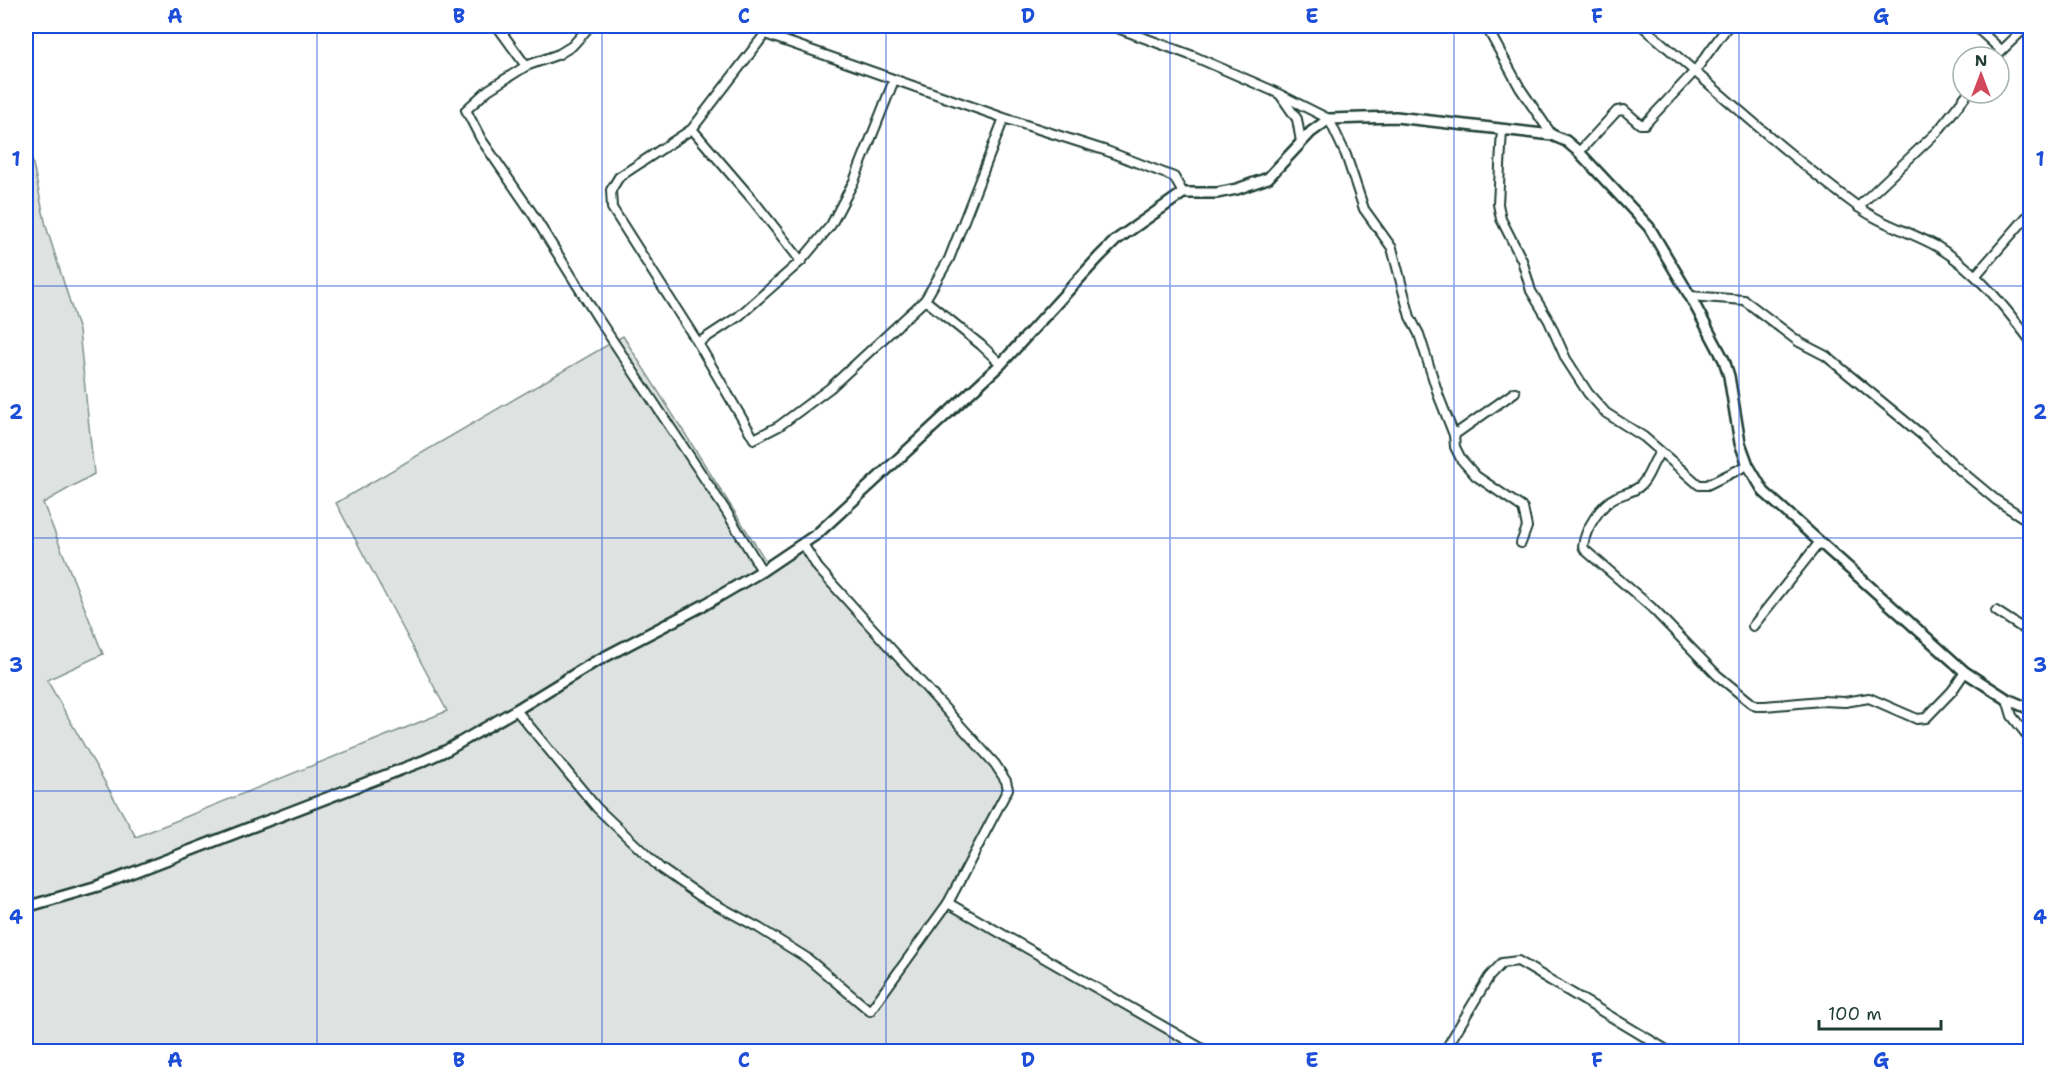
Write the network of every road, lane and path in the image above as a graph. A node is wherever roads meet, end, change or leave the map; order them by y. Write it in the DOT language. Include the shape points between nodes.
graph roads {
  1 [pos="497,26"];
  2 [pos="590,26"];
  3 [pos="757,26"];
  4 [pos="1112,26"];
  5 [pos="1486,26"];
  6 [pos="1642,26"];
  7 [pos="1728,26"];
  8 [pos="1975,26"];
  9 [pos="2027,26"];
  10 [pos="765,34"];
  11 [pos="1996,45"];
  12 [pos="2006,45"];
  13 [pos="526,66"];
  14 [pos="1695,71"];
  15 [pos="894,80"];
  16 [pos="1280,95"];
  17 [pos="1959,105"];
  18 [pos="1004,118"];
  19 [pos="1329,119"];
  20 [pos="692,129"];
  21 [pos="1503,129"];
  22 [pos="1552,135"];
  23 [pos="1301,142"];
  24 [pos="1580,152"];
  25 [pos="1183,193"];
  26 [pos="1858,207"];
  27 [pos="2031,213"];
  28 [pos="801,261"];
  29 [pos="1976,275"];
  30 [pos="1690,296"];
  31 [pos="925,300"];
  32 [pos="2031,340"];
  33 [pos="698,343"];
  34 [pos="1000,364"];
  35 [pos="1515,392"];
  36 [pos="1454,435"];
  37 [pos="1660,453"];
  38 [pos="1748,465"];
  39 [pos="2031,522"];
  40 [pos="1521,543"];
  41 [pos="1819,543"];
  42 [pos="803,544"];
  43 [pos="762,571"];
  44 [pos="1996,611"];
  45 [pos="1754,626"];
  46 [pos="2031,633"];
  47 [pos="1965,672"];
  48 [pos="2007,699"];
  49 [pos="2031,709"];
  50 [pos="516,710"];
  51 [pos="2031,739"];
  52 [pos="948,903"];
  53 [pos="26,907"];
  54 [pos="1208,1052"];
  55 [pos="1444,1052"];
  56 [pos="1670,1052"];
  1 -- 13 [label="street"];
  2 -- 13 [label="street" via="572,46"];
  3 -- 10 [label="street"];
  4 -- 16 [label="street" via="1193,56"];
  5 -- 22 [label="street" via="1520,88"];
  6 -- 14 [label="street"];
  7 -- 14 [label="street"];
  8 -- 11 [label="street"];
  9 -- 12 [label="street"];
  10 -- 15 [label="street"];
  10 -- 20 [label="street"];
  13 -- 43 [label="street" via="480,96 466,110 469,119"];
  14 -- 24 [label="street" via="1646,124 1640,124 1624,110 1617,111"];
  14 -- 26 [label="street" via="1783,149"];
  15 -- 18 [label="street"];
  15 -- 28 [label="street" via="845,199 831,225"];
  16 -- 19 [label="street"];
  16 -- 23 [label="street" via="1297,119"];
  17 -- 26 [label="street" via="1938,131"];
  18 -- 25 [label="street" via="1174,177"];
  18 -- 31 [label="street" via="949,259"];
  19 -- 21 [label="street" via="1396,117"];
  19 -- 23 [label="street"];
  19 -- 36 [label="street" via="1364,209 1392,248 1410,317"];
  20 -- 28 [label="street"];
  20 -- 33 [label="street" via="619,177 611,190 612,208"];
  21 -- 22 [label="street"];
  21 -- 37 [label="street" via="1498,210 1522,260 1531,291 1566,360 1588,393 1606,413 1644,437"];
  22 -- 24 [label="street"];
  23 -- 25 [label="street" via="1268,178 1253,185 1217,193"];
  24 -- 30 [label="street" via="1648,227"];
  25 -- 34 [label="street" via="1116,240"];
  26 -- 29 [label="street" via="1937,247"];
  27 -- 29 [label="street"];
  28 -- 33 [label="street" via="739,315"];
  29 -- 32 [label="street"];
  30 -- 38 [label="street" via="1724,360"];
  30 -- 39 [label="street" via="1744,300 1799,342 1826,356 1996,500"];
  31 -- 33 [label="street" via="831,388 754,439"];
  31 -- 34 [label="street"];
  34 -- 42 [label="street"];
  35 -- 36 [label="street"];
  36 -- 40 [label="street" via="1461,459 1476,476 1523,508 1527,527"];
  37 -- 38 [label="street" via="1699,485 1707,485"];
  37 -- 47 [label="street" via="1641,486 1604,505 1583,546 1750,702 1765,706 1869,698 1917,719 1926,718"];
  38 -- 41 [label="street" via="1764,492"];
  41 -- 45 [label="street"];
  41 -- 47 [label="street"];
  42 -- 43 [label="street"];
  42 -- 52 [label="street" via="819,568 1006,781 1008,789"];
  43 -- 50 [label="street" via="593,663"];
  44 -- 46 [label="street"];
  47 -- 48 [label="street"];
  48 -- 49 [label="street"];
  48 -- 51 [label="street" via="2012,716"];
  50 -- 52 [label="street" via="597,808 660,868 807,958 870,1011"];
  50 -- 53 [label="street" via="423,761 98,886"];
  52 -- 54 [label="street"];
  55 -- 56 [label="street" via="1489,977 1502,963 1518,961"];
}
